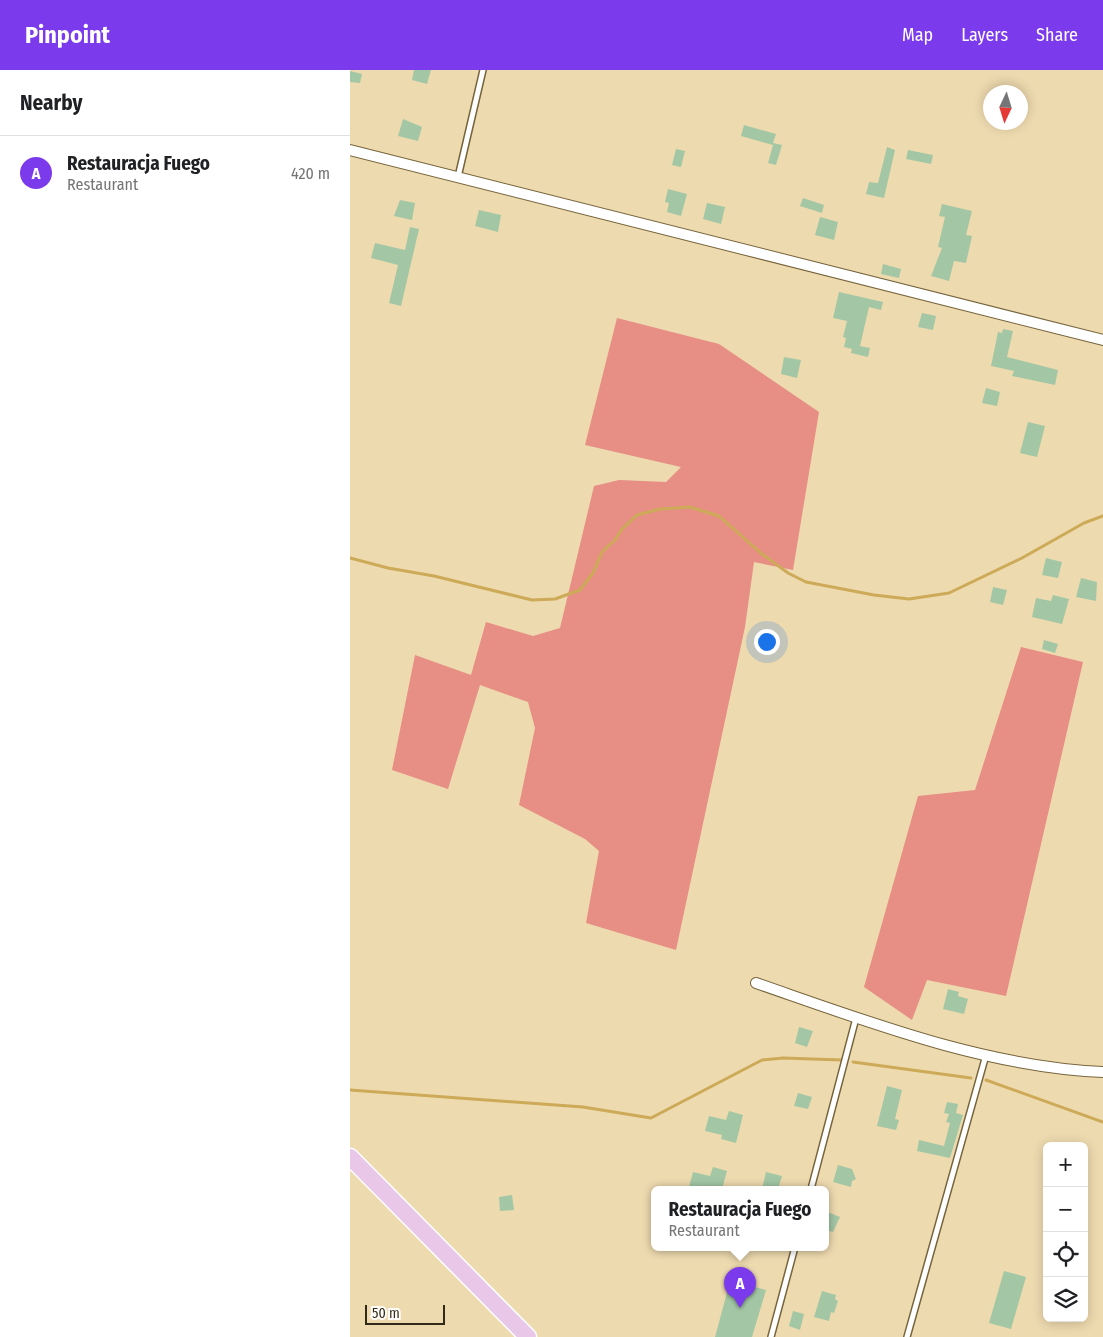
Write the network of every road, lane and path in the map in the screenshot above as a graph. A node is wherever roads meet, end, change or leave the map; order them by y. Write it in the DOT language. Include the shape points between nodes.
graph roads {
  1 [pos="483,70"];
  2 [pos="350,150"];
  3 [pos="458,177"];
  4 [pos="1103,340"];
  5 [pos="756,983"];
  6 [pos="856,1018"];
  7 [pos="986,1055"];
  8 [pos="1103,1072"];
  9 [pos="350,1157"];
  10 [pos="812,1186"];
  11 [pos="795,1251"];
  12 [pos="528,1337"];
  13 [pos="771,1337"];
  14 [pos="907,1337"];
  1 -- 3 [label="lane"];
  2 -- 3 [label="street"];
  3 -- 4 [label="street"];
  5 -- 6 [label="street"];
  6 -- 7 [label="street"];
  6 -- 10 [label="lane"];
  7 -- 8 [label="street"];
  7 -- 14 [label="lane"];
  9 -- 12 [label="main road"];
  11 -- 13 [label="lane"];
}
